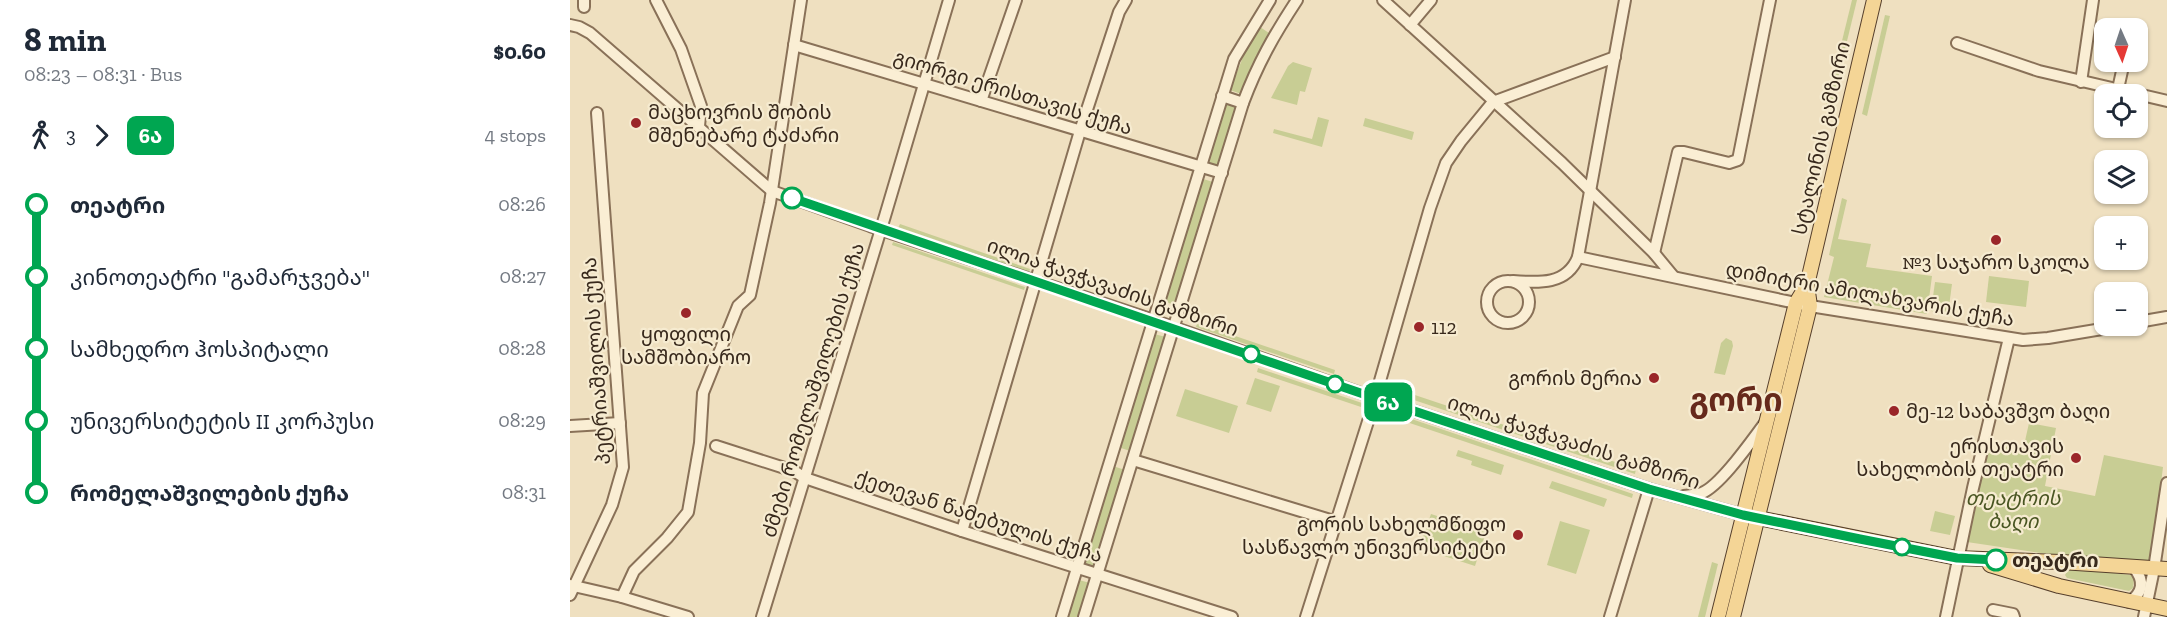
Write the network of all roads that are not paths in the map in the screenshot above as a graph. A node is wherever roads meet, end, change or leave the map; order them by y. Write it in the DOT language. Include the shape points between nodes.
graph roads {
  1 [pos="656,0"];
  2 [pos="801,0"];
  3 [pos="949,0"];
  4 [pos="1016,0"];
  5 [pos="1126,0"];
  6 [pos="1270,0"];
  7 [pos="1297,0"];
  8 [pos="1383,0"];
  9 [pos="1431,0"];
  10 [pos="1625,0"];
  11 [pos="1770,0"];
  12 [pos="1874,0"];
  13 [pos="2093,0"];
  14 [pos="1258,19"];
  15 [pos="570,25"];
  16 [pos="1410,25"];
  17 [pos="1276,31"];
  18 [pos="1957,43"];
  19 [pos="794,45"];
  20 [pos="1615,57"];
  21 [pos="2081,82"];
  22 [pos="924,84"];
  23 [pos="2094,84"];
  24 [pos="1222,96"];
  25 [pos="2148,97"];
  26 [pos="981,101"];
  27 [pos="1493,102"];
  28 [pos="2167,102"];
  29 [pos="1244,103"];
  30 [pos="597,113"];
  31 [pos="699,126"];
  32 [pos="1080,131"];
  33 [pos="1199,166"];
  34 [pos="1222,173"];
  35 [pos="772,191"];
  36 [pos="1590,193"];
  37 [pos="881,229"];
  38 [pos="1654,253"];
  39 [pos="1578,257"];
  40 [pos="1673,276"];
  41 [pos="1513,281"];
  42 [pos="1036,282"];
  43 [pos="1536,283"];
  44 [pos="1807,285"];
  45 [pos="1528,295"];
  46 [pos="1796,303"];
  47 [pos="1810,306"];
  48 [pos="2167,317"];
  49 [pos="1153,320"];
  50 [pos="2148,320"];
  51 [pos="1174,327"];
  52 [pos="2094,330"];
  53 [pos="2009,338"];
  54 [pos="1375,398"];
  55 [pos="620,423"];
  56 [pos="1765,423"];
  57 [pos="570,426"];
  58 [pos="716,446"];
  59 [pos="1133,460"];
  60 [pos="805,478"];
  61 [pos="2167,483"];
  62 [pos="1649,489"];
  63 [pos="1677,497"];
  64 [pos="1750,516"];
  65 [pos="1337,522"];
  66 [pos="962,531"];
  67 [pos="1957,558"];
  68 [pos="1974,560"];
  69 [pos="1076,567"];
  70 [pos="2134,568"];
  71 [pos="2161,569"];
  72 [pos="1097,573"];
  73 [pos="571,588"];
  74 [pos="622,597"];
  75 [pos="2129,602"];
  76 [pos="2167,609"];
  77 [pos="1993,610"];
  78 [pos="2145,611"];
  79 [pos="688,617"];
  80 [pos="762,617"];
  81 [pos="1062,617"];
  82 [pos="1084,617"];
  83 [pos="1232,617"];
  84 [pos="1306,617"];
  85 [pos="1610,617"];
  86 [pos="1718,617"];
  87 [pos="1733,617"];
  88 [pos="1946,617"];
  89 [pos="2014,617"];
  1 -- 31 [label="street" via="681,49 701,106"];
  2 -- 19 [label="street"];
  3 -- 22 [label="street, ძმები რომელაშვილების ქუჩა"];
  4 -- 26 [label="street"];
  5 -- 32 [label="street"];
  6 -- 14 [label="street"];
  7 -- 17 [label="street"];
  8 -- 16 [label="street"];
  9 -- 16 [label="street"];
  10 -- 20 [label="street"];
  11 -- 38 [label="street" via="1738,160 1729,163 1678,152"];
  12 -- 44 [label="main road, სტალინის გამზირი"];
  13 -- 21 [label="street"];
  14 -- 17 [label="street"];
  14 -- 24 [label="street" via="1234,60"];
  15 -- 31 [label="street, ილია ჭავჭავაძის გამზირი" via="590,33"];
  16 -- 27 [label="street"];
  17 -- 29 [label="street"];
  18 -- 21 [label="street"];
  19 -- 22 [label="street, გიორგი ერისთავის ქუჩა"];
  19 -- 35 [label="street"];
  20 -- 27 [label="street"];
  20 -- 36 [label="street"];
  21 -- 23 [label="street"];
  22 -- 26 [label="street, გიორგი ერისთავის ქუჩა"];
  22 -- 37 [label="street, ძმები რომელაშვილების ქუჩა"];
  24 -- 29 [label="street"];
  24 -- 33 [label="street"];
  25 -- 28 [label="street"];
  26 -- 32 [label="street, გიორგი ერისთავის ქუჩა"];
  27 -- 36 [label="street"];
  27 -- 54 [label="street" via="1446,163"];
  29 -- 34 [label="street"];
  30 -- 55 [label="street, პეტრიაშვილის ქუჩა"];
  31 -- 35 [label="street, ილია ჭავჭავაძის გამზირი"];
  32 -- 33 [label="street, გიორგი ერისთავის ქუჩა"];
  32 -- 42 [label="street"];
  33 -- 34 [label="street, გიორგი ერისთავის ქუჩა"];
  33 -- 49 [label="street"];
  34 -- 51 [label="street"];
  35 -- 37 [label="street, ილია ჭავჭავაძის გამზირი"];
  35 -- 74 [label="street" via="750,294 738,306 703,393 700,442 688,512 634,571"];
  36 -- 38 [label="street"];
  36 -- 39 [label="street"];
  37 -- 42 [label="street, ილია ჭავჭავაძის გამზირი"];
  37 -- 60 [label="street, ძმები რომელაშვილების ქუჩა"];
  38 -- 40 [label="street"];
  39 -- 40 [label="street, დიმიტრი ამილახვარის ქუჩა"];
  39 -- 43 [label="street" via="1570,272"];
  40 -- 46 [label="street, დიმიტრი ამილახვარის ქუჩა"];
  41 -- 43 [label="street"];
  41 -- 45 [label="street"];
  41 -- 45 [label="street" via="1499,282 1489,292 1486,305 1493,317 1506,323 1519,320 1528,309"];
  42 -- 49 [label="street, ილია ჭავჭავაძის გამზირი"];
  42 -- 66 [label="street"];
  43 -- 45 [label="street"];
  44 -- 46 [label="main road, სტალინის გამზირი"];
  44 -- 47 [label="main road, სტალინის გამზირი"];
  46 -- 47 [label="street, დიმიტრი ამილახვარის ქუჩა"];
  46 -- 56 [label="main road, სტალინის გამზირი"];
  47 -- 53 [label="street, დიმიტრი ამილახვარის ქუჩა"];
  47 -- 64 [label="main road, სტალინის გამზირი"];
  48 -- 50 [label="street"];
  49 -- 51 [label="street, ილია ჭავჭავაძის გამზირი"];
  49 -- 69 [label="street"];
  51 -- 54 [label="street, ილია ჭავჭავაძის გამზირი"];
  51 -- 59 [label="street"];
  52 -- 53 [label="street, დიმიტრი ამილახვარის ქუჩა" via="2048,338"];
  53 -- 67 [label="street"];
  54 -- 62 [label="street, ილია ჭავჭავაძის გამზირი"];
  54 -- 65 [label="street"];
  55 -- 57 [label="street"];
  55 -- 73 [label="street, პეტრიაშვილის ქუჩა" via="623,467 612,505"];
  56 -- 63 [label="street" via="1715,483 1703,492"];
  56 -- 64 [label="main road, სტალინის გამზირი"];
  58 -- 60 [label="street, ქეთევან წამებულის ქუჩა"];
  59 -- 65 [label="street"];
  59 -- 72 [label="street"];
  60 -- 66 [label="street, ქეთევან წამებულის ქუჩა"];
  60 -- 80 [label="street, ძმები რომელაშვილების ქუჩა"];
  61 -- 71 [label="street"];
  62 -- 63 [label="street, ილია ჭავჭავაძის გამზირი"];
  62 -- 85 [label="street"];
  63 -- 64 [label="street, ილია ჭავჭავაძის გამზირი"];
  64 -- 67 [label="main road, ილია ჭავჭავაძის გამზირი"];
  64 -- 86 [label="main road, სტალინის გამზირი"];
  64 -- 87 [label="main road, სტალინის გამზირი"];
  65 -- 84 [label="street"];
  66 -- 69 [label="street, ქეთევან წამებულის ქუჩა"];
  67 -- 68 [label="main road, ილია ჭავჭავაძის გამზირი"];
  67 -- 88 [label="street"];
  68 -- 70 [label="main road, ილია ჭავჭავაძის გამზირი"];
  68 -- 75 [label="main road, ილია ჭავჭავაძის გამზირი"];
  69 -- 72 [label="street, ქეთევან წამებულის ქუჩა"];
  69 -- 81 [label="street"];
  70 -- 71 [label="main road, ილია ჭავჭავაძის გამზირი"];
  70 -- 75 [label="street" via="2140,574 2141,591"];
  71 -- 78 [label="street"];
  72 -- 82 [label="street"];
  72 -- 83 [label="street, ქეთევან წამებულის ქუჩა"];
  73 -- 74 [label="street"];
  74 -- 79 [label="street"];
  75 -- 78 [label="main road, ილია ჭავჭავაძის გამზირი"];
  76 -- 78 [label="main road, ილია ჭავჭავაძის გამზირი"];
  77 -- 89 [label="street"];
}
